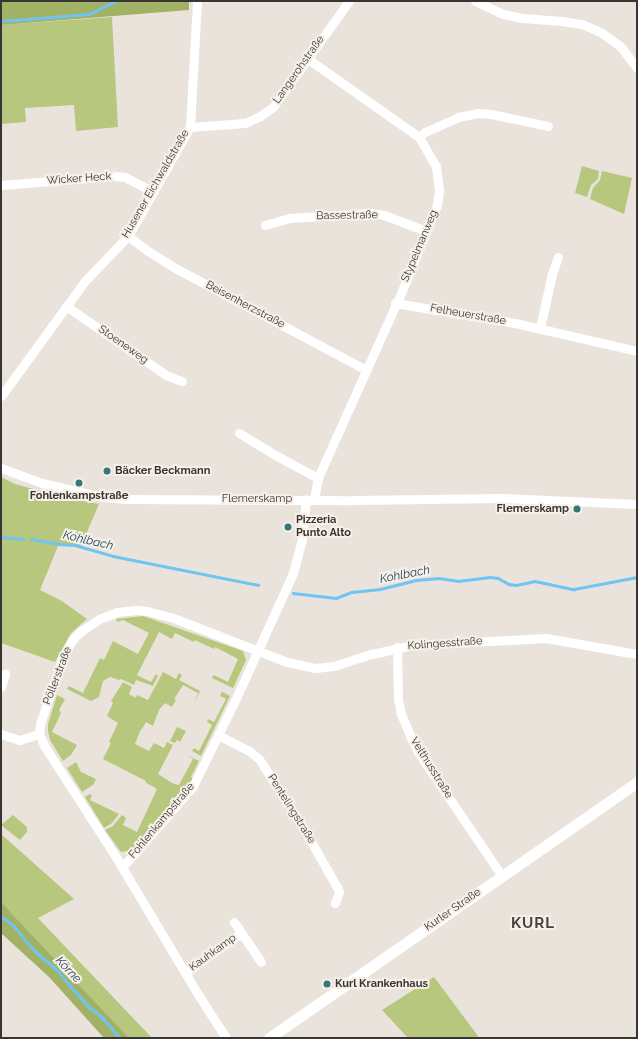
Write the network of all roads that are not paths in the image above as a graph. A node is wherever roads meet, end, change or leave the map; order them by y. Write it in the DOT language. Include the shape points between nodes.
graph roads {
  1 [pos="197,1"];
  2 [pos="349,1"];
  3 [pos="475,1"];
  4 [pos="308,59"];
  5 [pos="637,68"];
  6 [pos="548,126"];
  7 [pos="190,127"];
  8 [pos="419,137"];
  9 [pos="1,186"];
  10 [pos="153,192"];
  11 [pos="266,225"];
  12 [pos="426,231"];
  13 [pos="128,236"];
  14 [pos="558,257"];
  15 [pos="395,303"];
  16 [pos="66,306"];
  17 [pos="540,328"];
  18 [pos="637,350"];
  19 [pos="366,370"];
  20 [pos="182,381"];
  21 [pos="1,396"];
  22 [pos="239,432"];
  23 [pos="1,468"];
  24 [pos="318,478"];
  25 [pos="310,499"];
  26 [pos="637,504"];
  27 [pos="397,648"];
  28 [pos="258,650"];
  29 [pos="637,654"];
  30 [pos="6,674"];
  31 [pos="1,687"];
  32 [pos="1,734"];
  33 [pos="39,734"];
  34 [pos="218,735"];
  35 [pos="637,782"];
  36 [pos="121,866"];
  37 [pos="502,876"];
  38 [pos="335,902"];
  39 [pos="234,922"];
  40 [pos="241,933"];
  41 [pos="261,962"];
  42 [pos="185,973"];
  43 [pos="226,1038"];
  44 [pos="269,1038"];
  1 -- 7 [label="street, Husener Eichwaldstraße"];
  2 -- 4 [label="street, Langerohstraße"];
  3 -- 5 [label="street" via="503,14 582,24 602,33 621,47"];
  4 -- 7 [label="street, Langerohstraße" via="273,107 260,116 245,123"];
  4 -- 8 [label="street, Stypelmanweg"];
  6 -- 8 [label="street" via="491,114 478,114 458,117"];
  7 -- 10 [label="street, Husener Eichwaldstraße"];
  8 -- 12 [label="street, Stypelmanweg" via="430,154 438,178 437,205"];
  9 -- 10 [label="street, Wicker Heck" via="113,176 124,177"];
  10 -- 13 [label="street, Husener Eichwaldstraße"];
  11 -- 12 [label="street, Bassestraße" via="289,218 372,213"];
  12 -- 15 [label="street, Stypelmanweg"];
  13 -- 16 [label="street, Husener Eichwaldstraße" via="84,282"];
  13 -- 19 [label="street, Beisenherzstraße" via="179,270"];
  14 -- 17 [label="street"];
  15 -- 17 [label="street, Felheuerstraße"];
  15 -- 19 [label="street, Stypelmanweg"];
  16 -- 20 [label="street, Stoeneweg" via="166,375"];
  16 -- 21 [label="street, Husener Eichwaldstraße"];
  17 -- 18 [label="street, Felheuerstraße"];
  19 -- 24 [label="street, Stypelmanweg"];
  22 -- 24 [label="street"];
  23 -- 25 [label="street, Flemerskamp" via="37,482 103,497 184,500"];
  24 -- 25 [label="street, Stypelmanweg"];
  25 -- 26 [label="street, Flemerskamp" via="533,499"];
  25 -- 28 [label="street, Fohlenkampstraße" via="297,562"];
  27 -- 28 [label="street, Kolingesstraße" via="334,666 316,668 287,662"];
  27 -- 29 [label="street, Kolingesstraße" via="413,644 546,638"];
  27 -- 37 [label="street, Velthusstraße" via="398,698 401,714 411,738"];
  28 -- 33 [label="street, Pöllerstraße" via="147,611 117,612 99,618 72,640 62,659"];
  28 -- 34 [label="street, Fohlenkampstraße"];
  30 -- 31 [label="street"];
  32 -- 33 [label="street" via="20,740"];
  33 -- 36 [label="street"];
  34 -- 36 [label="street, Fohlenkampstraße" via="189,792"];
  34 -- 38 [label="street, Pentelingstraße" via="248,750 259,759 337,887 339,892"];
  35 -- 37 [label="main road, Kurler Straße"];
  36 -- 42 [label="street, Fohlenkampstraße"];
  37 -- 44 [label="main road, Kurler Straße"];
  39 -- 40 [label="street, Kauhkamp"];
  40 -- 41 [label="street, Kauhkamp"];
  40 -- 42 [label="street, Kauhkamp"];
  42 -- 43 [label="street, Fohlenkampstraße"];
}
